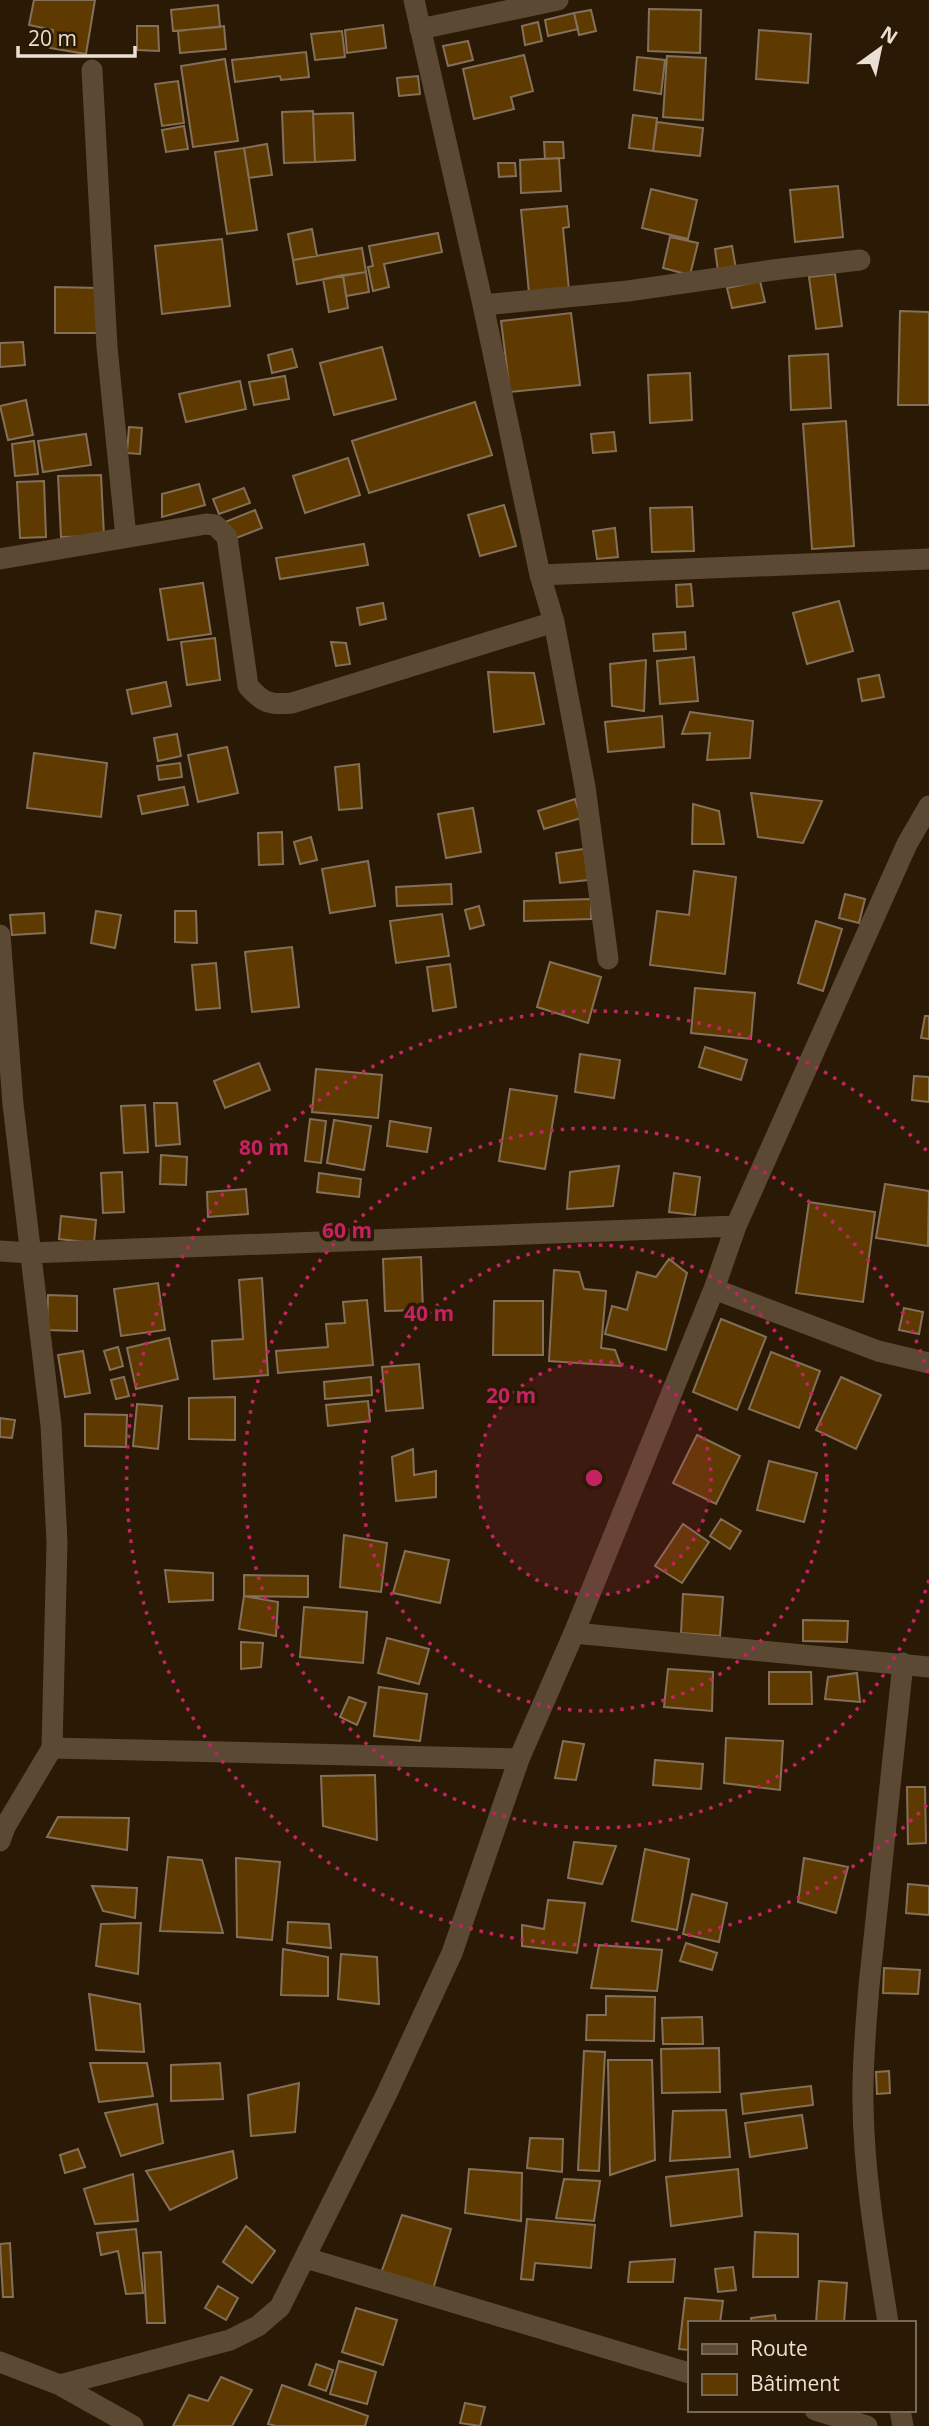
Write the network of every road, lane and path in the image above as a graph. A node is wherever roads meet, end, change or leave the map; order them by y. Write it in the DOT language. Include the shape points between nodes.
graph roads {
  1 [pos="414,0"];
  2 [pos="558,0"];
  3 [pos="421,29"];
  4 [pos="92,70"];
  5 [pos="860,260"];
  6 [pos="484,305"];
  7 [pos="126,537"];
  8 [pos="0,559"];
  9 [pos="929,559"];
  10 [pos="540,575"];
  11 [pos="554,622"];
  12 [pos="929,806"];
  13 [pos="0,935"];
  14 [pos="608,959"];
  15 [pos="736,1226"];
  16 [pos="0,1251"];
  17 [pos="30,1253"];
  18 [pos="714,1289"];
  19 [pos="929,1363"];
  20 [pos="574,1633"];
  21 [pos="903,1663"];
  22 [pos="929,1667"];
  23 [pos="52,1748"];
  24 [pos="519,1759"];
  25 [pos="0,1841"];
  26 [pos="306,2258"];
  27 [pos="888,2321"];
  28 [pos="0,2362"];
  29 [pos="688,2373"];
  30 [pos="60,2385"];
  31 [pos="821,2412"];
  32 [pos="133,2426"];
  33 [pos="867,2426"];
  1 -- 3 [label="street"];
  2 -- 3 [label="street"];
  3 -- 6 [label="street"];
  4 -- 7 [label="street" via="107,347"];
  5 -- 6 [label="street" via="628,292"];
  6 -- 10 [label="street"];
  7 -- 8 [label="street"];
  7 -- 11 [label="street" via="206,524 221,529 227,537 248,686 273,704 292,703"];
  9 -- 10 [label="street"];
  10 -- 11 [label="street"];
  11 -- 14 [label="street" via="585,787"];
  12 -- 15 [label="street" via="907,844"];
  13 -- 17 [label="street"];
  15 -- 17 [label="street"];
  15 -- 18 [label="street"];
  16 -- 17 [label="street"];
  17 -- 23 [label="street" via="51,1426 57,1542"];
  18 -- 19 [label="street" via="878,1351"];
  18 -- 20 [label="street"];
  20 -- 21 [label="street"];
  20 -- 24 [label="street"];
  21 -- 22 [label="street"];
  21 -- 27 [label="street" via="868,1999 863,2105 872,2216"];
  23 -- 24 [label="street"];
  23 -- 25 [label="street"];
  24 -- 26 [label="street" via="452,1953"];
  26 -- 29 [label="street"];
  26 -- 30 [label="street" via="279,2307 258,2326 230,2340"];
  28 -- 30 [label="street"];
  30 -- 32 [label="street"];
  31 -- 33 [label="street"];
}
